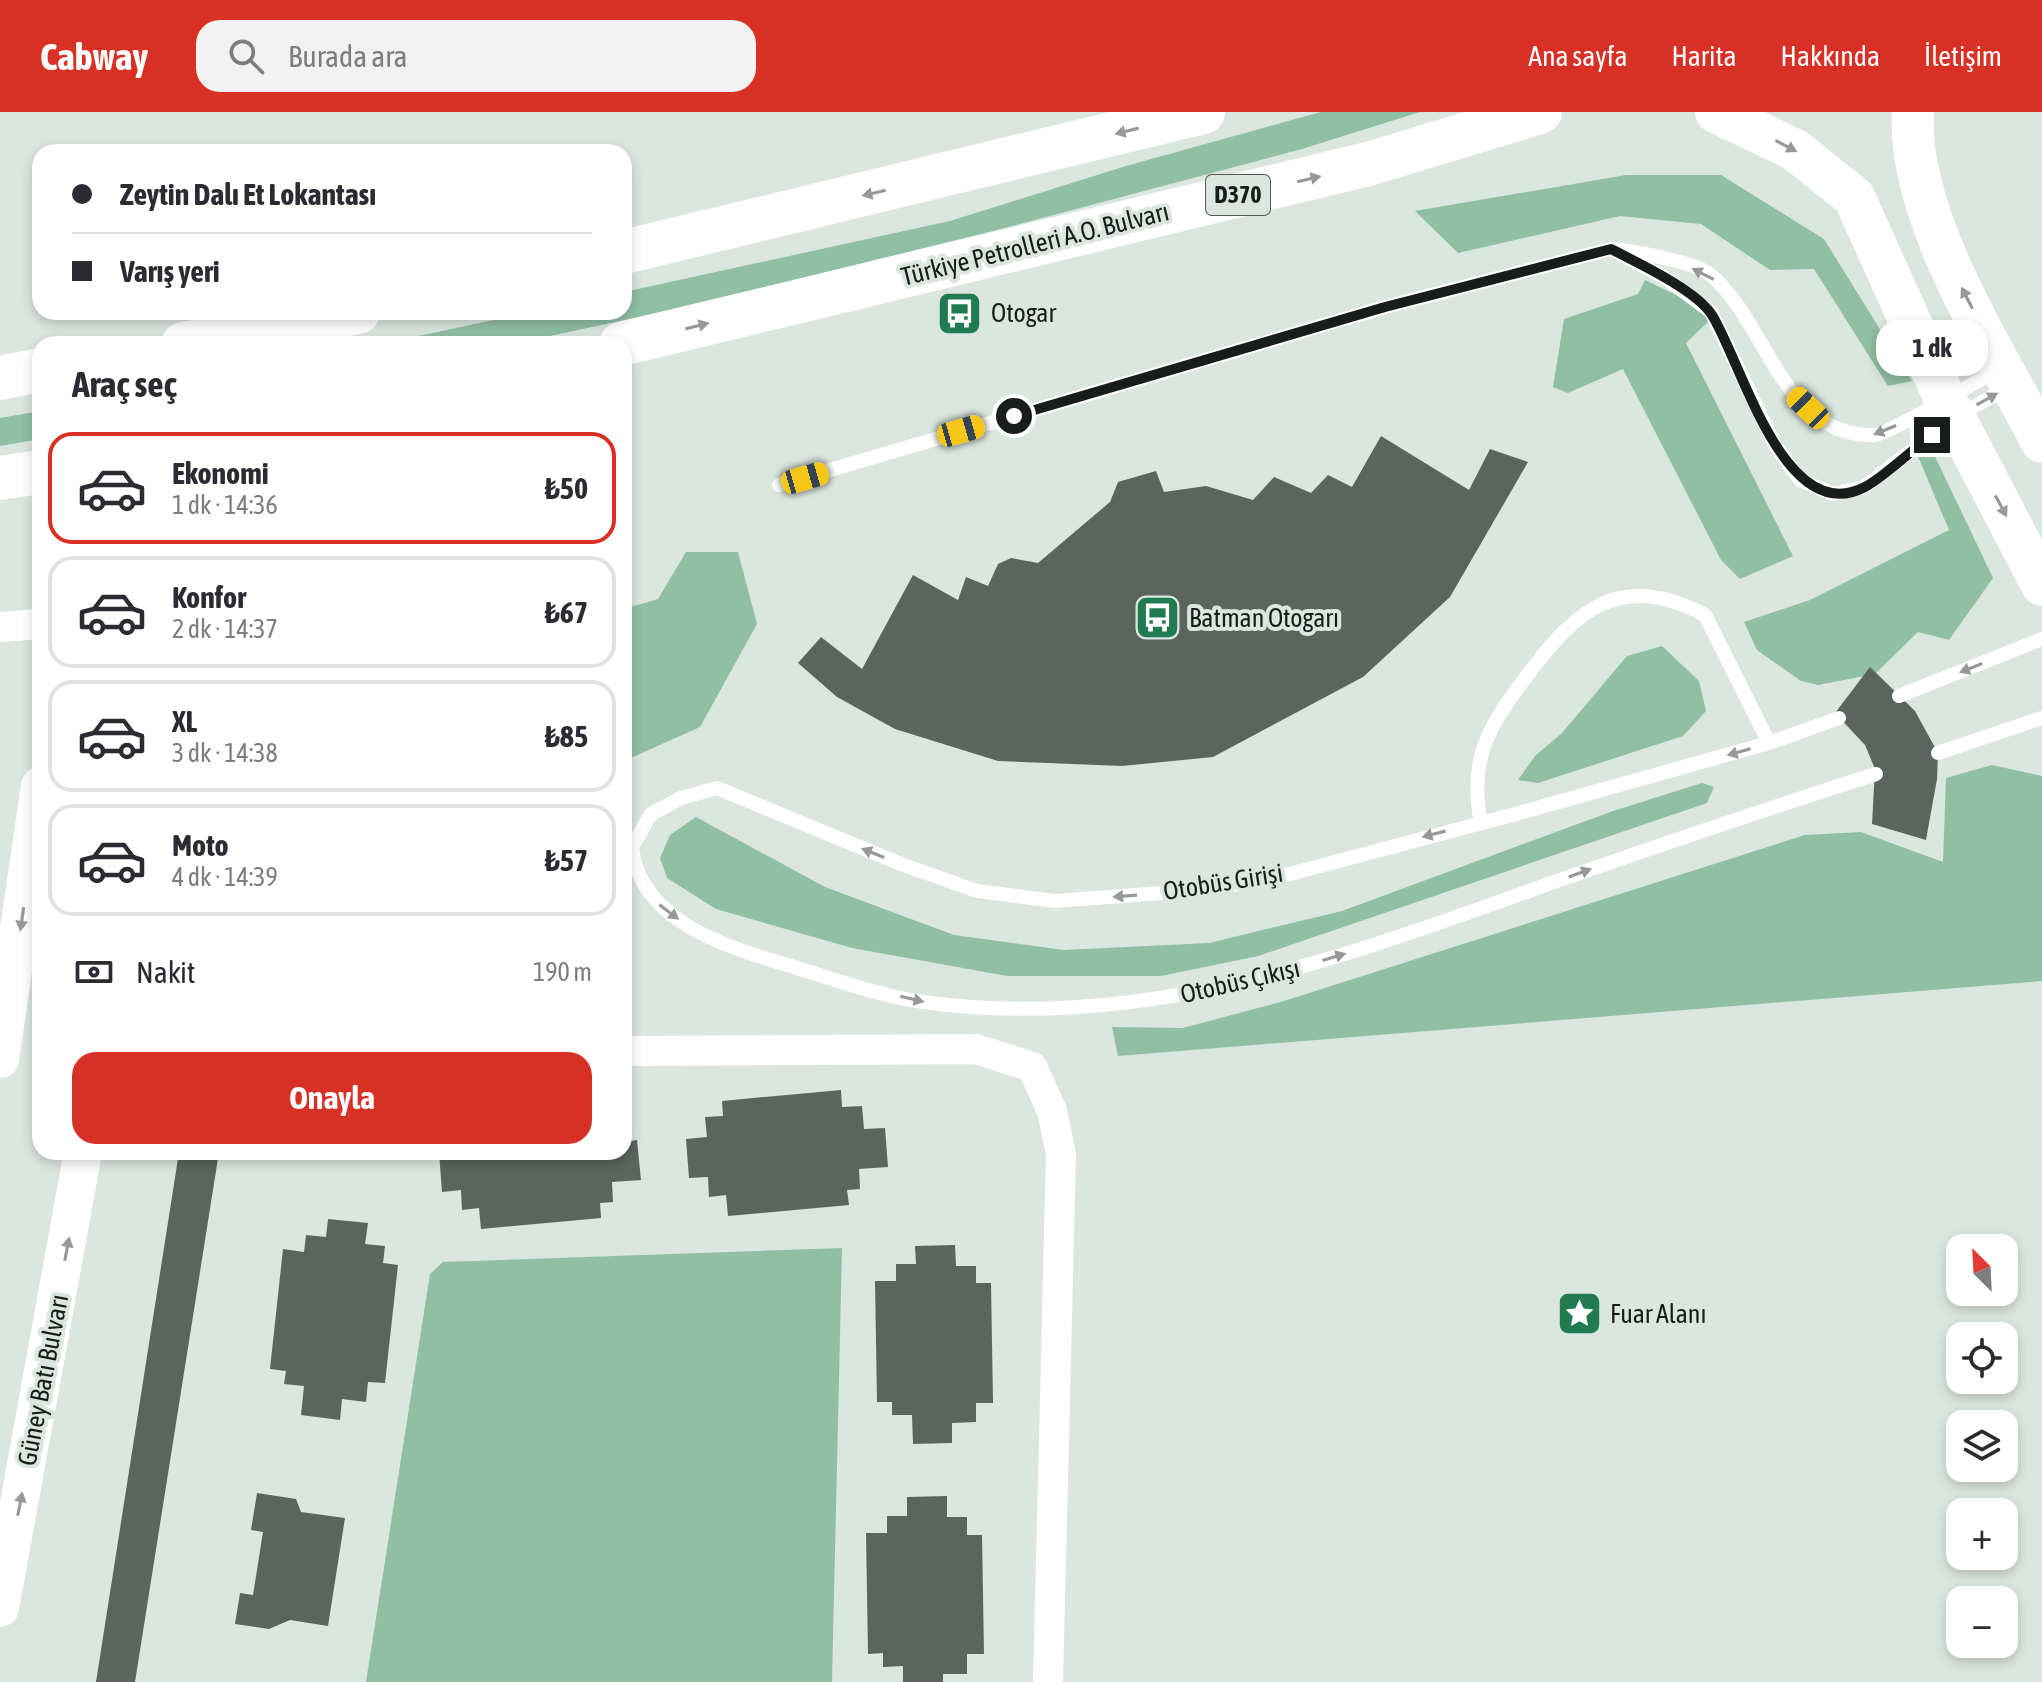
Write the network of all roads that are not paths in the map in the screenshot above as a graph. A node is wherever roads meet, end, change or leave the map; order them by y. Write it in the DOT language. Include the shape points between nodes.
graph roads {
  1 [pos="1203,112"];
  2 [pos="1540,112"];
  3 [pos="1716,112"];
  4 [pos="1913,112"];
  5 [pos="1611,249"];
  6 [pos="632,250"];
  7 [pos="314,320"];
  8 [pos="227,336"];
  9 [pos="632,341"];
  10 [pos="32,372"];
  11 [pos="2008,376"];
  12 [pos="0,378"];
  13 [pos="1949,408"];
  14 [pos="2042,442"];
  15 [pos="32,473"];
  16 [pos="0,478"];
  17 [pos="779,485"];
  18 [pos="2042,585"];
  19 [pos="32,625"];
  20 [pos="0,627"];
  21 [pos="2042,639"];
  22 [pos="1899,696"];
  23 [pos="1839,718"];
  24 [pos="2042,718"];
  25 [pos="1769,743"];
  26 [pos="1938,753"];
  27 [pos="1876,774"];
  28 [pos="1481,823"];
  29 [pos="32,841"];
  30 [pos="632,842"];
  31 [pos="632,859"];
  32 [pos="632,1051"];
  33 [pos="0,1059"];
  34 [pos="82,1160"];
  35 [pos="0,1608"];
  36 [pos="1048,1682"];
  1 -- 6 [label="highway, one-way"];
  9 -- 2 [label="highway, Türkiye Petrolleri A.O. Bulvarı / D370, one-way" via="1368,164"];
  3 -- 13 [label="main road, one-way" via="1795,150 1854,197"];
  11 -- 4 [label="main road, one-way" via="1954,272 1917,177"];
  13 -- 5 [label="lane, one-way" via="1877,436 1828,426 1789,390 1739,307 1710,273 1638,251"];
  5 -- 13 [label="lane" via="1664,277 1711,312 1775,445 1800,480 1833,494 1864,487"];
  5 -- 17 [label="lane" via="1385,307"];
  7 -- 8 [label="highway"];
  10 -- 12 [label="highway"];
  13 -- 11 [label="lane, one-way"];
  11 -- 13 [label="lane"];
  11 -- 14 [label="main road"];
  13 -- 18 [label="main road, one-way"];
  15 -- 16 [label="highway"];
  19 -- 20 [label="street"];
  21 -- 22 [label="lane, one-way"];
  23 -- 25 [label="lane, Otobüs Girişi"];
  24 -- 26 [label="lane"];
  25 -- 28 [label="lane, Otobüs Girişi, one-way"];
  25 -- 28 [label="lane" via="1705,615 1667,599 1623,598 1600,604 1560,631 1495,717 1478,764"];
  31 -- 27 [label="lane, Otobüs Çıkışı, one-way" via="646,893 661,906 690,928 754,955 922,1002 1121,1006 1253,982"];
  28 -- 30 [label="lane, Otobüs Girişi, one-way" via="1267,880 1055,901 977,891 717,788 651,814"];
  29 -- 33 [label="street, one-way"];
  32 -- 36 [label="street" via="976,1049 1032,1067 1052,1111 1061,1154"];
  35 -- 34 [label="street, Güney Batı Bulvarı, one-way"];
}
